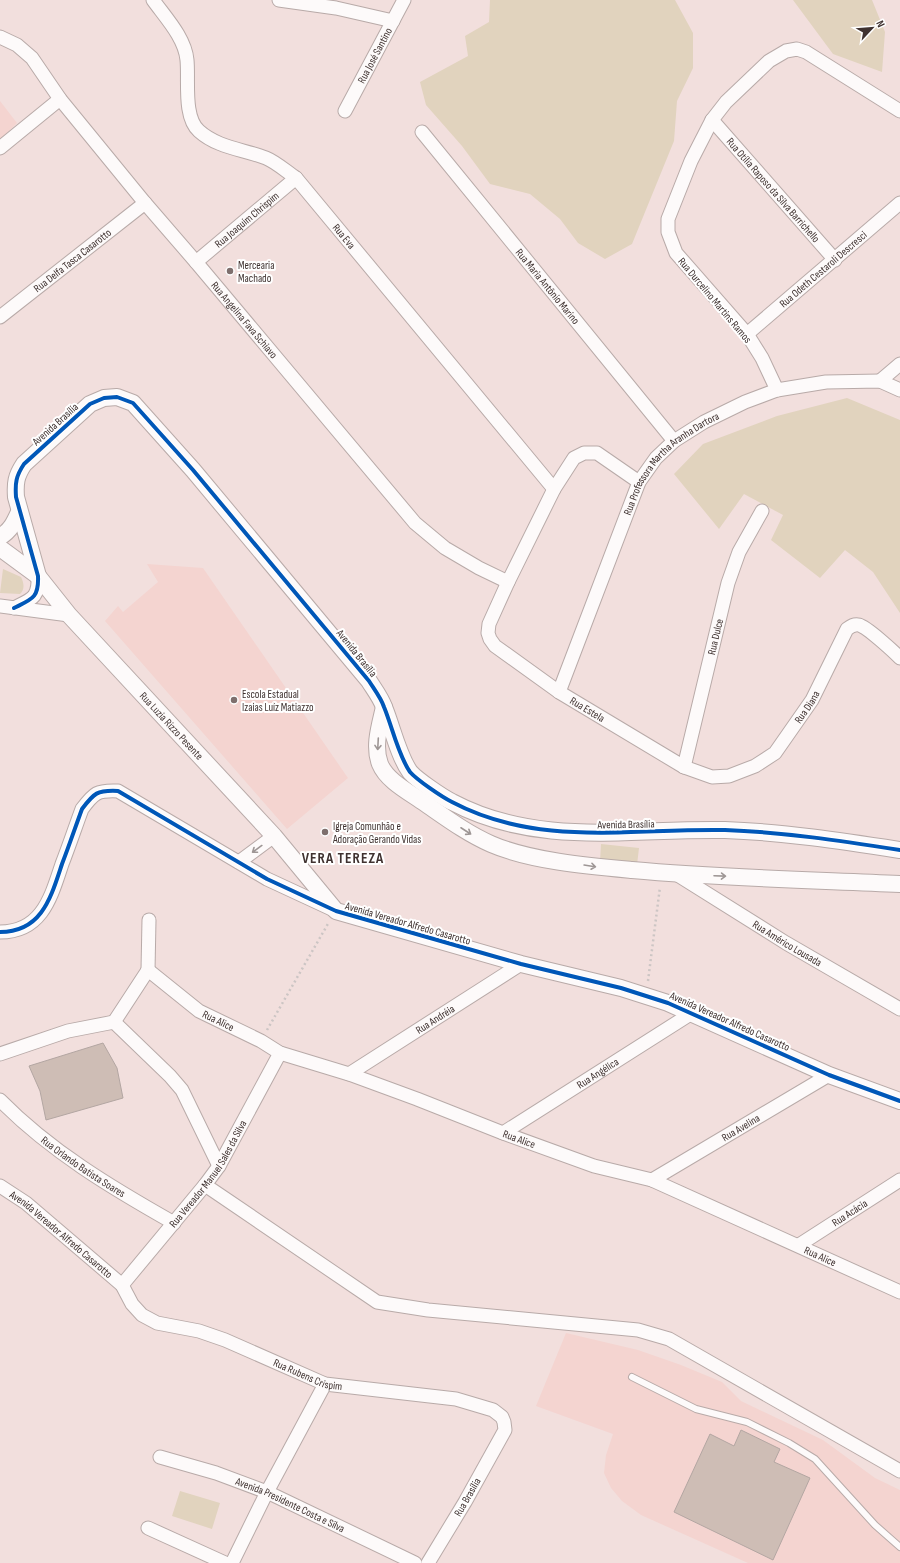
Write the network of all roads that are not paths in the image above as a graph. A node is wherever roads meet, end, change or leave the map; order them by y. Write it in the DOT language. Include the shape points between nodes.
graph roads {
  1 [pos="153,0"];
  2 [pos="279,0"];
  3 [pos="404,0"];
  4 [pos="393,20"];
  5 [pos="0,37"];
  6 [pos="60,99"];
  7 [pos="345,111"];
  8 [pos="900,111"];
  9 [pos="712,120"];
  10 [pos="422,132"];
  11 [pos="0,148"];
  12 [pos="296,178"];
  13 [pos="145,203"];
  14 [pos="900,204"];
  15 [pos="835,260"];
  16 [pos="196,262"];
  17 [pos="0,317"];
  18 [pos="747,334"];
  19 [pos="900,364"];
  20 [pos="880,382"];
  21 [pos="777,390"];
  22 [pos="900,390"];
  23 [pos="674,441"];
  24 [pos="639,482"];
  25 [pos="554,489"];
  26 [pos="762,511"];
  27 [pos="19,512"];
  28 [pos="0,537"];
  29 [pos="0,548"];
  30 [pos="38,576"];
  31 [pos="508,582"];
  32 [pos="0,606"];
  33 [pos="14,608"];
  34 [pos="68,615"];
  35 [pos="900,658"];
  36 [pos="559,692"];
  37 [pos="384,706"];
  38 [pos="684,768"];
  39 [pos="411,772"];
  40 [pos="403,788"];
  41 [pos="274,836"];
  42 [pos="900,850"];
  43 [pos="239,862"];
  44 [pos="668,873"];
  45 [pos="900,884"];
  46 [pos="336,911"];
  47 [pos="149,920"];
  48 [pos="0,932"];
  49 [pos="521,964"];
  50 [pos="148,970"];
  51 [pos="900,1009"];
  52 [pos="692,1013"];
  53 [pos="114,1022"];
  54 [pos="280,1053"];
  55 [pos="0,1054"];
  56 [pos="349,1074"];
  57 [pos="829,1075"];
  58 [pos="0,1100"];
  59 [pos="900,1101"];
  60 [pos="503,1133"];
  61 [pos="219,1166"];
  62 [pos="652,1180"];
  63 [pos="900,1180"];
  64 [pos="205,1185"];
  65 [pos="0,1186"];
  66 [pos="174,1223"];
  67 [pos="799,1245"];
  68 [pos="122,1285"];
  69 [pos="900,1292"];
  70 [pos="632,1377"];
  71 [pos="325,1384"];
  72 [pos="505,1430"];
  73 [pos="160,1458"];
  74 [pos="900,1471"];
  75 [pos="267,1492"];
  76 [pos="148,1528"];
  77 [pos="900,1547"];
  78 [pos="225,1563"];
  79 [pos="232,1563"];
  80 [pos="415,1563"];
  81 [pos="428,1563"];
  1 -- 12 [label="street, Rua Eva" via="182,41 187,59 189,113 197,130 212,141 267,158"];
  2 -- 4 [label="street"];
  3 -- 4 [label="street, Rua José Santino"];
  4 -- 7 [label="street, Rua José Santino"];
  5 -- 6 [label="street, Rua Angelina Fava Schiavo" via="17,45 32,58"];
  6 -- 11 [label="street"];
  6 -- 13 [label="street, Rua Angelina Fava Schiavo"];
  8 -- 9 [label="street, Rua Durcelino Martins Ramos" via="806,52 797,50 786,51 768,61 726,102"];
  9 -- 15 [label="street, Rua Otília Raposo da Silva Barrichello"];
  9 -- 18 [label="street, Rua Durcelino Martins Ramos" via="673,204 668,219 668,232 676,253"];
  10 -- 23 [label="street, Rua Maria Antônio Marino"];
  12 -- 16 [label="street, Rua Joaquim Chrispim"];
  12 -- 25 [label="street, Rua Eva"];
  13 -- 16 [label="street, Rua Angelina Fava Schiavo"];
  13 -- 17 [label="street, Rua Delfa Tasca Casarotto"];
  14 -- 15 [label="street, Rua Odeth Cestaroli Descresci"];
  15 -- 18 [label="street, Rua Odeth Cestaroli Descresci"];
  16 -- 31 [label="street, Rua Angelina Fava Schiavo" via="415,523 445,548"];
  18 -- 21 [label="street, Rua Durcelino Martins Ramos"];
  19 -- 20 [label="street"];
  20 -- 21 [label="street, Rua Professora Martha Aranha Dartora" via="826,382"];
  20 -- 22 [label="street, Rua Professora Martha Aranha Dartora"];
  21 -- 23 [label="street, Rua Professora Martha Aranha Dartora" via="704,422"];
  23 -- 24 [label="street, Rua Professora Martha Aranha Dartora" via="656,458"];
  24 -- 25 [label="street" via="597,453 584,453 574,458"];
  24 -- 36 [label="street, Rua Professora Martha Aranha Dartora"];
  25 -- 31 [label="street"];
  26 -- 38 [label="street, Rua Dulce" via="739,552 728,583"];
  27 -- 28 [label="street" via="9,532"];
  27 -- 30 [label="street, Avenida Brasília"];
  27 -- 37 [label="street, Avenida Brasília" via="15,484 24,464 90,404 104,398 117,397 133,403 193,470 369,681"];
  29 -- 30 [label="street, Rua Luzia Rizzo Pesente"];
  30 -- 33 [label="street" via="36,594 32,599"];
  30 -- 34 [label="street, Rua Luzia Rizzo Pesente"];
  31 -- 36 [label="street, Rua Estela" via="489,624 490,639 495,646"];
  32 -- 33 [label="street"];
  33 -- 34 [label="street"];
  34 -- 41 [label="street, Rua Luzia Rizzo Pesente"];
  35 -- 38 [label="street, Rua Diana" via="860,625 852,626 847,629 812,700 775,753 756,766 729,776 712,776"];
  36 -- 38 [label="street, Rua Estela"];
  37 -- 39 [label="street, Avenida Brasília"];
  37 -- 40 [label="street, one-way" via="378,734 377,751 380,765 389,777"];
  39 -- 40 [label="street"];
  39 -- 42 [label="street, Avenida Brasília" via="441,796 469,811 503,823 537,829 605,834 725,830 819,837"];
  40 -- 44 [label="street, one-way" via="470,834 515,852 594,866"];
  41 -- 43 [label="street, one-way"];
  41 -- 46 [label="street, Rua Luzia Rizzo Pesente"];
  43 -- 46 [label="street, Avenida Vereador Alfredo Casarotto"];
  43 -- 48 [label="street, Avenida Vereador Alfredo Casarotto" via="118,791 103,790 92,796 82,809 49,900 40,915 27,926 10,932"];
  44 -- 45 [label="street, one-way"];
  44 -- 51 [label="street, Rua Américo Lousada"];
  46 -- 49 [label="street, Avenida Vereador Alfredo Casarotto"];
  47 -- 50 [label="street"];
  49 -- 52 [label="street, Avenida Vereador Alfredo Casarotto" via="646,996"];
  49 -- 56 [label="street, Rua Andréia"];
  50 -- 53 [label="street"];
  50 -- 54 [label="street, Rua Alice" via="199,1011"];
  52 -- 57 [label="street, Avenida Vereador Alfredo Casarotto"];
  52 -- 60 [label="street, Rua Angélica"];
  53 -- 55 [label="street" via="68,1031"];
  53 -- 61 [label="street" via="182,1090"];
  54 -- 56 [label="street, Rua Alice"];
  54 -- 61 [label="street, Rua Vereador Manuel Sales da Silva"];
  56 -- 60 [label="street, Rua Alice"];
  57 -- 59 [label="street, Avenida Vereador Alfredo Casarotto"];
  57 -- 62 [label="street, Rua Avelina"];
  58 -- 66 [label="street, Rua Orlando Batista Soares" via="22,1123 90,1174"];
  60 -- 62 [label="street, Rua Alice" via="594,1166"];
  61 -- 64 [label="street, Rua Vereador Manuel Sales da Silva"];
  62 -- 67 [label="street, Rua Alice"];
  63 -- 67 [label="street, Rua Acácia"];
  64 -- 66 [label="street, Rua Vereador Manuel Sales da Silva"];
  64 -- 74 [label="street" via="377,1302 428,1310 638,1330 668,1339"];
  65 -- 68 [label="street, Avenida Vereador Alfredo Casarotto" via="26,1203"];
  66 -- 68 [label="street, Rua Vereador Manuel Sales da Silva"];
  67 -- 69 [label="street, Rua Alice"];
  68 -- 71 [label="street, Rua Rubens Crispim" via="132,1304 142,1315 157,1323 199,1331 225,1340"];
  70 -- 77 [label="lane" via="696,1410 746,1422 790,1443 815,1459 875,1525"];
  71 -- 72 [label="street, Rua Rubens Crispim" via="456,1399 493,1410 502,1417"];
  71 -- 75 [label="street"];
  72 -- 81 [label="street, Rua Brasília"];
  73 -- 75 [label="street, Avenida Presidente Costa e Silva" via="216,1473"];
  75 -- 79 [label="street"];
  75 -- 80 [label="street, Avenida Presidente Costa e Silva"];
  76 -- 78 [label="street"];
}
